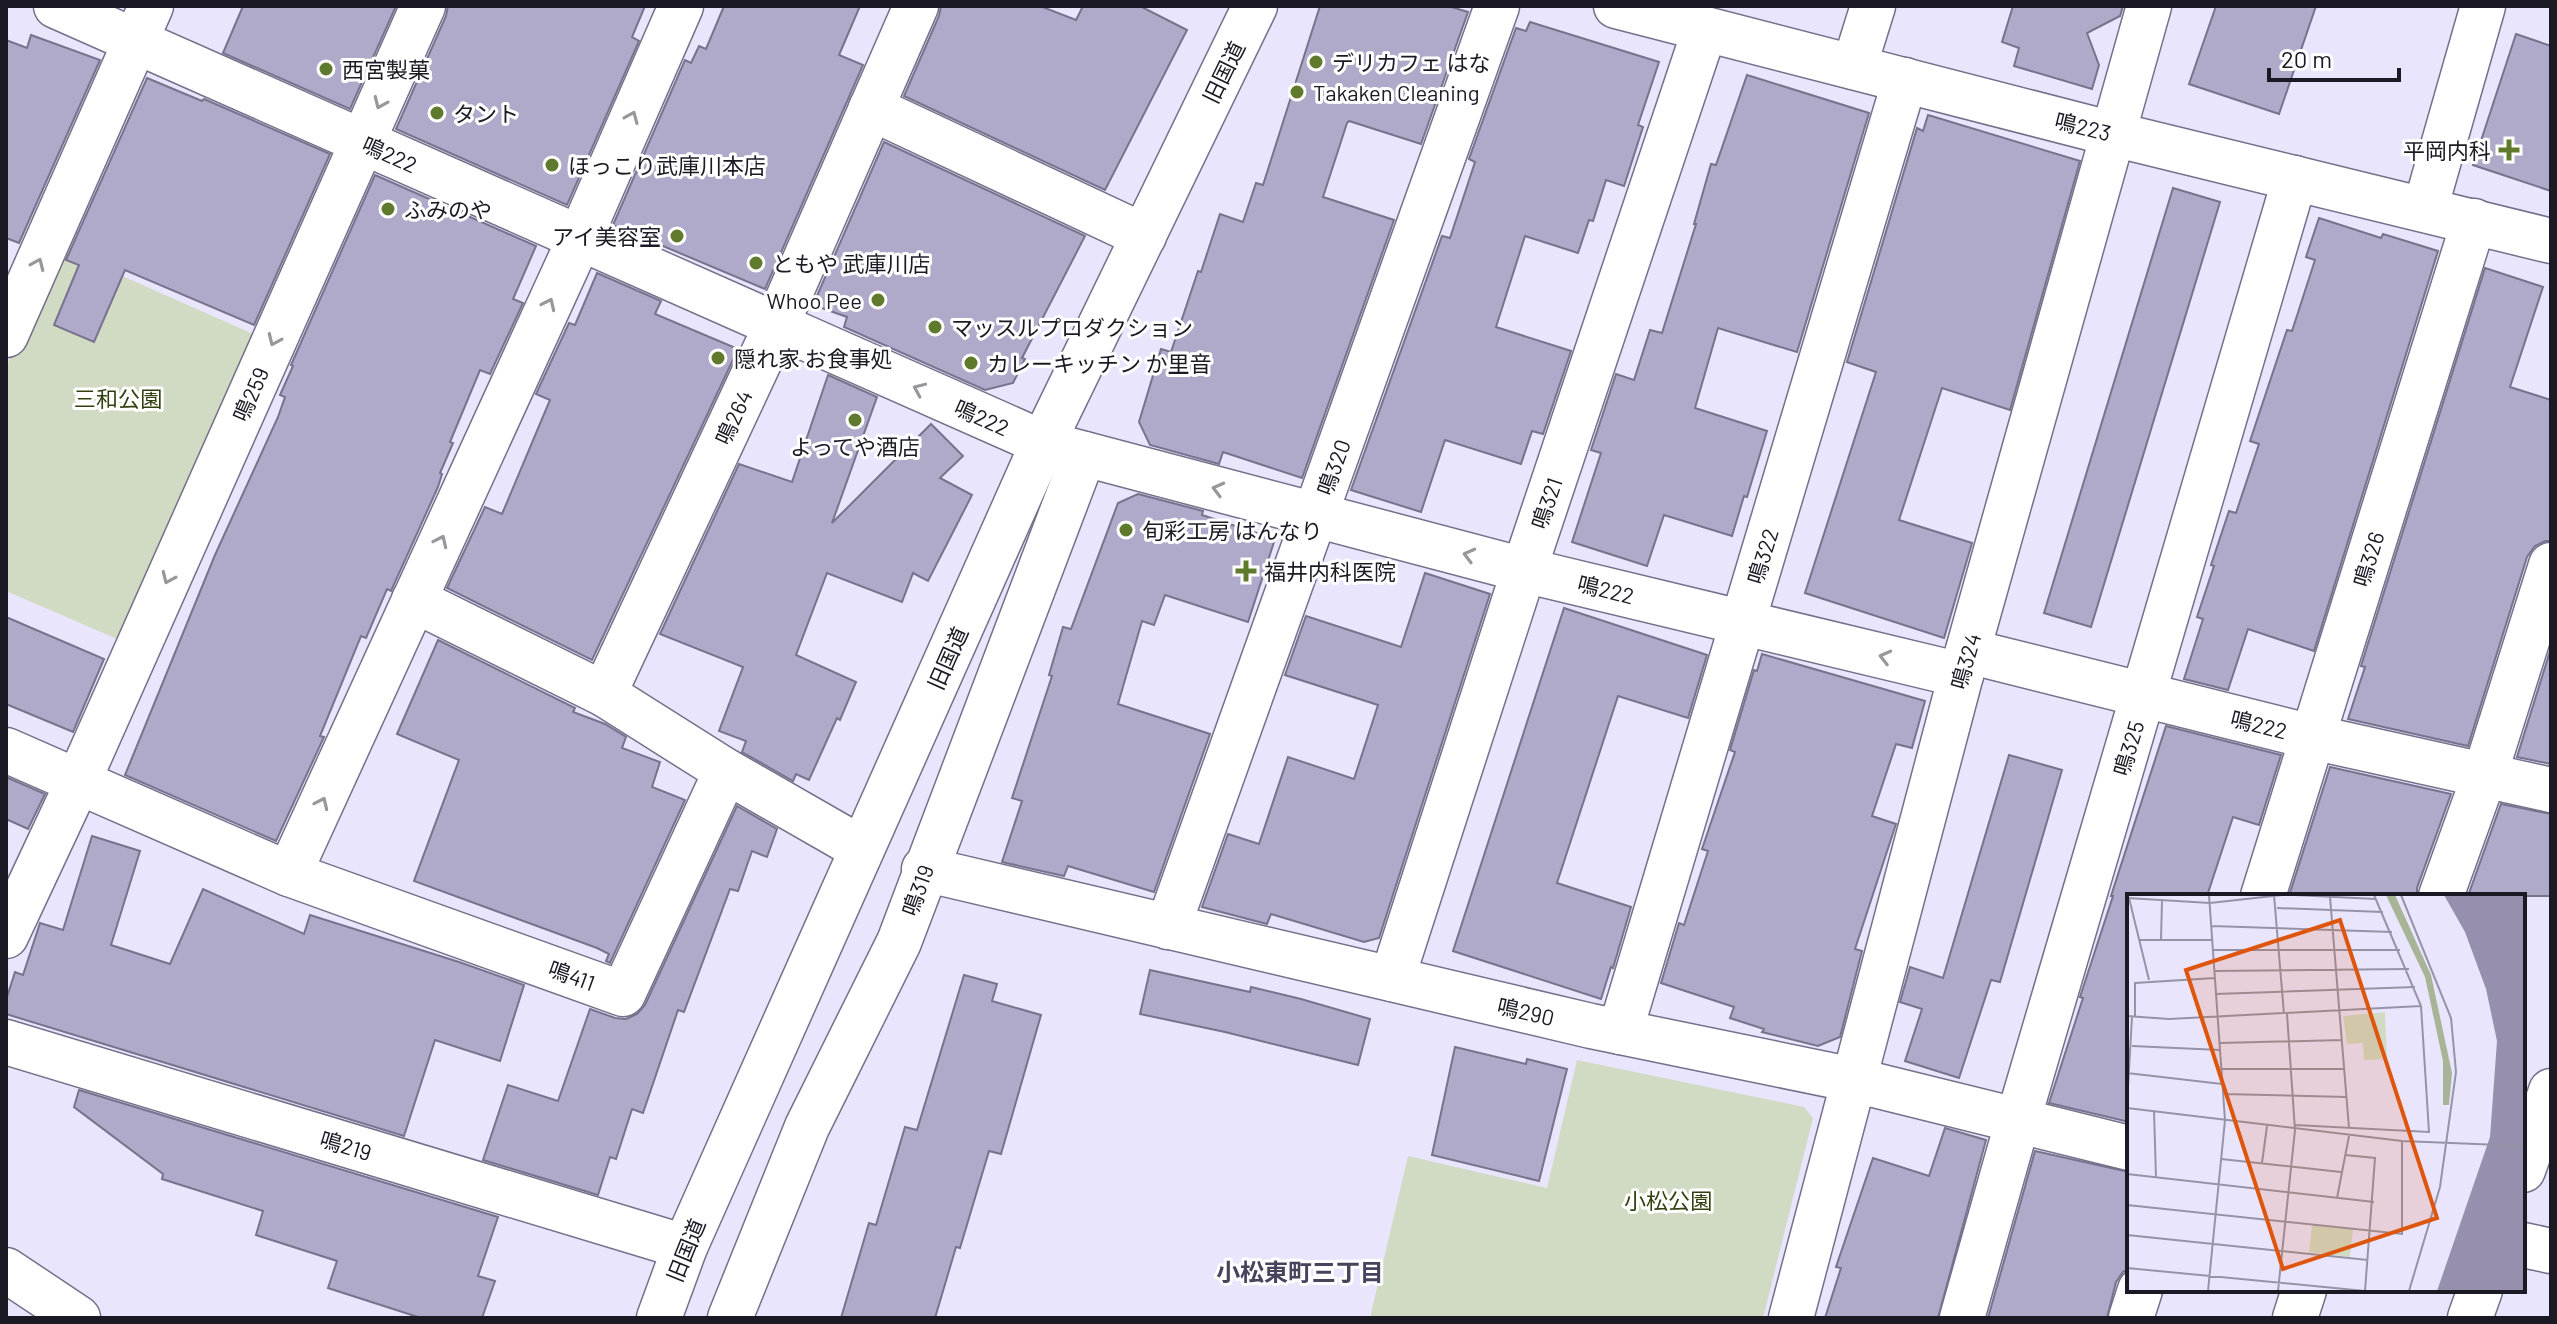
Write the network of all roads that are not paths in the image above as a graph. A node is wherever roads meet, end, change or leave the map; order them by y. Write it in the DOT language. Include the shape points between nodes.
graph roads {
  1 [pos="56,6"];
  2 [pos="423,6"];
  3 [pos="681,6"];
  4 [pos="916,6"];
  5 [pos="1255,6"];
  6 [pos="1497,6"];
  7 [pos="1616,6"];
  8 [pos="1873,6"];
  9 [pos="2149,6"];
  10 [pos="2483,6"];
  11 [pos="144,24"];
  12 [pos="1705,29"];
  13 [pos="1854,67"];
  14 [pos="1905,80"];
  15 [pos="871,108"];
  16 [pos="2113,134"];
  17 [pos="363,142"];
  18 [pos="2295,178"];
  19 [pos="2425,209"];
  20 [pos="2474,221"];
  21 [pos="1144,236"];
  22 [pos="579,240"];
  23 [pos="2551,241"];
  24 [pos="776,326"];
  25 [pos="6,335"];
  26 [pos="1064,449"];
  27 [pos="1316,515"];
  28 [pos="2551,565"];
  29 [pos="1524,570"];
  30 [pos="414,600"];
  31 [pos="1742,622"];
  32 [pos="1965,663"];
  33 [pos="604,694"];
  34 [pos="2144,695"];
  35 [pos="2312,737"];
  36 [pos="6,750"];
  37 [pos="726,771"];
  38 [pos="2485,774"];
  39 [pos="78,782"];
  40 [pos="2551,790"];
  41 [pos="862,849"];
  42 [pos="924,869"];
  43 [pos="289,874"];
  44 [pos="2264,894"];
  45 [pos="2442,894"];
  46 [pos="1168,927"];
  47 [pos="6,936"];
  48 [pos="1392,979"];
  49 [pos="1620,1032"];
  50 [pos="6,1042"];
  51 [pos="1854,1080"];
  52 [pos="2551,1091"];
  53 [pos="2018,1120"];
  54 [pos="2127,1147"];
  55 [pos="2525,1164"];
  56 [pos="2525,1245"];
  57 [pos="685,1247"];
  58 [pos="2551,1251"];
  59 [pos="6,1270"];
  60 [pos="2139,1292"];
  61 [pos="2303,1292"];
  62 [pos="2479,1292"];
  63 [pos="78,1318"];
  64 [pos="659,1318"];
  65 [pos="730,1318"];
  66 [pos="1791,1318"];
  67 [pos="1962,1318"];
  68 [pos="2131,1318"];
  69 [pos="2295,1318"];
  70 [pos="2470,1318"];
  1 -- 11 [label="street, 鳴222"];
  2 -- 17 [label="street, 鳴259, one-way"];
  22 -- 3 [label="street, one-way"];
  4 -- 15 [label="street, 鳴264"];
  5 -- 21 [label="street, 旧国道"];
  6 -- 27 [label="street, 鳴320"];
  7 -- 12 [label="street, 鳴223"];
  8 -- 13 [label="street"];
  9 -- 16 [label="street, 鳴324"];
  10 -- 19 [label="street"];
  11 -- 17 [label="street, 鳴222"];
  25 -- 11 [label="street, one-way"];
  12 -- 13 [label="street, 鳴223"];
  12 -- 29 [label="street, 鳴321"];
  13 -- 14 [label="street, 鳴223"];
  14 -- 16 [label="street, 鳴223"];
  14 -- 31 [label="street, 鳴322"];
  15 -- 21 [label="street"];
  15 -- 24 [label="street, 鳴264"];
  16 -- 18 [label="street, 鳴223"];
  16 -- 32 [label="street, 鳴324"];
  17 -- 22 [label="street, 鳴222"];
  17 -- 39 [label="street, 鳴259, one-way"];
  18 -- 19 [label="street, 鳴223"];
  18 -- 34 [label="street, 鳴325"];
  19 -- 20 [label="street, 鳴223"];
  20 -- 23 [label="street, 鳴223"];
  20 -- 35 [label="street, 鳴326"];
  21 -- 26 [label="street, 旧国道"];
  22 -- 24 [label="street, 鳴222"];
  30 -- 22 [label="street, one-way"];
  26 -- 24 [label="street, 鳴222, one-way"];
  24 -- 33 [label="street, 鳴264"];
  27 -- 26 [label="street, 鳴222, one-way"];
  26 -- 41 [label="street, 旧国道"];
  26 -- 42 [label="street, 鳴319"];
  29 -- 27 [label="street, 鳴222, one-way"];
  27 -- 46 [label="street, 鳴320"];
  28 -- 38 [label="street"];
  29 -- 31 [label="street, 鳴222"];
  29 -- 48 [label="street, 鳴321"];
  30 -- 33 [label="street"];
  43 -- 30 [label="street, one-way"];
  32 -- 31 [label="street, 鳴222, one-way"];
  31 -- 49 [label="street, 鳴322"];
  32 -- 34 [label="street, 鳴222"];
  32 -- 51 [label="street, 鳴324"];
  33 -- 37 [label="street"];
  34 -- 35 [label="street, 鳴222"];
  34 -- 53 [label="street, 鳴325"];
  35 -- 38 [label="street, 鳴222"];
  35 -- 44 [label="street, 鳴326"];
  36 -- 39 [label="street"];
  37 -- 41 [label="street"];
  37 -- 43 [label="street, 鳴411" via="623,994"];
  38 -- 40 [label="street, 鳴222"];
  38 -- 45 [label="street"];
  39 -- 43 [label="street"];
  39 -- 47 [label="street"];
  41 -- 57 [label="street, 旧国道"];
  42 -- 46 [label="street, 鳴290"];
  42 -- 65 [label="street, 鳴319" via="899,942 807,1127"];
  46 -- 48 [label="street, 鳴290"];
  48 -- 49 [label="street, 鳴290"];
  49 -- 51 [label="street, 鳴290"];
  50 -- 57 [label="street, 鳴219"];
  51 -- 53 [label="street, 鳴290"];
  51 -- 66 [label="street, 鳴324"];
  52 -- 55 [label="street"];
  53 -- 54 [label="street, 鳴290"];
  53 -- 67 [label="street, 鳴325"];
  56 -- 58 [label="street"];
  57 -- 64 [label="street, 旧国道"];
  59 -- 63 [label="street"];
  60 -- 68 [label="street"];
  61 -- 69 [label="street"];
  62 -- 70 [label="street"];
}
